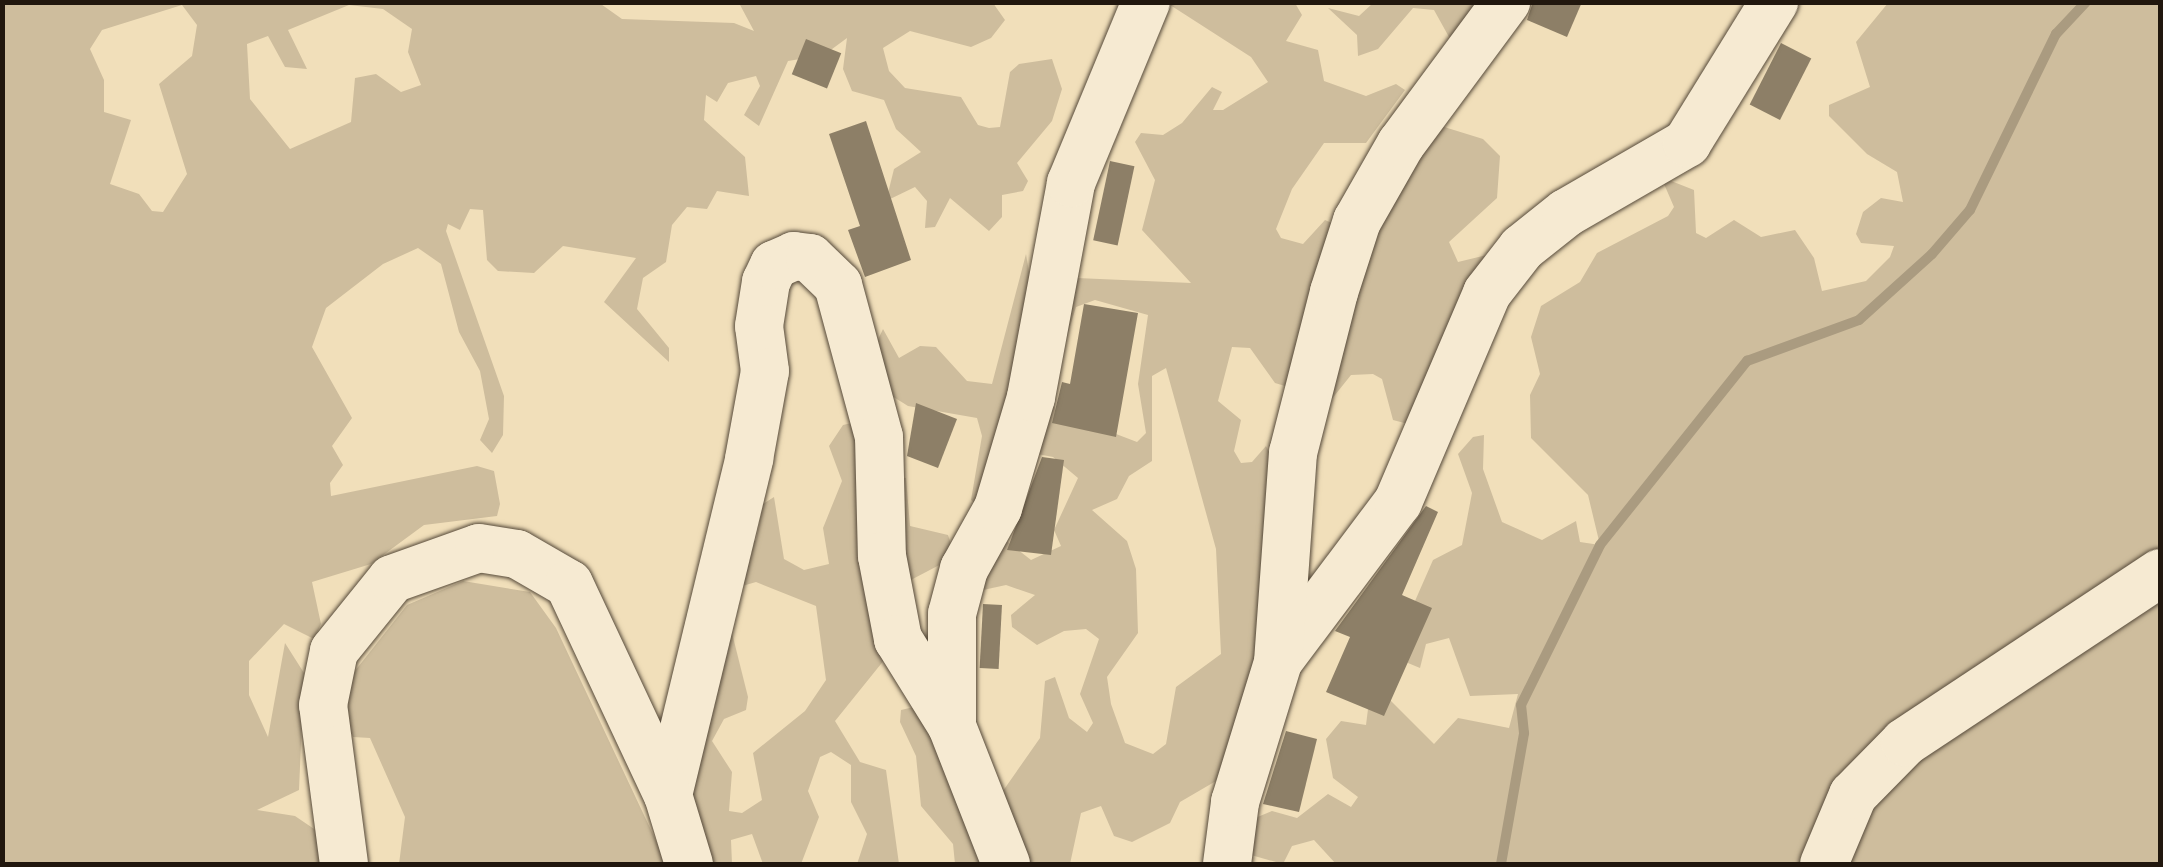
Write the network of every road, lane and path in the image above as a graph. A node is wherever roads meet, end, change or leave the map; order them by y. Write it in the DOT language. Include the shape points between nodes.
graph roads {
  1 [pos="1146,2"];
  2 [pos="1506,2"];
  3 [pos="1774,2"];
  4 [pos="2160,573"];
  5 [pos="1278,662"];
  6 [pos="952,726"];
  7 [pos="668,796"];
  8 [pos="344,864"];
  9 [pos="688,864"];
  10 [pos="1006,864"];
  11 [pos="1227,864"];
  12 [pos="1824,864"];
  1 -- 6 [label="street" via="1071,183 1031,396 998,508 952,614"];
  2 -- 5 [label="street" via="1401,144 1358,221 1293,453"];
  3 -- 5 [label="street" via="1687,143 1566,214 1522,248 1488,293 1398,502"];
  4 -- 12 [label="street" via="1905,742 1854,796"];
  5 -- 11 [label="street" via="1235,802"];
  6 -- 7 [label="street" via="898,639 882,556 879,437 842,298 822,267 794,256 774,265 766,282 759,326 765,371 749,459"];
  6 -- 10 [label="street"];
  7 -- 8 [label="street" via="570,584 517,554 479,548 392,579 334,651 323,705"];
  7 -- 9 [label="street"];
}
